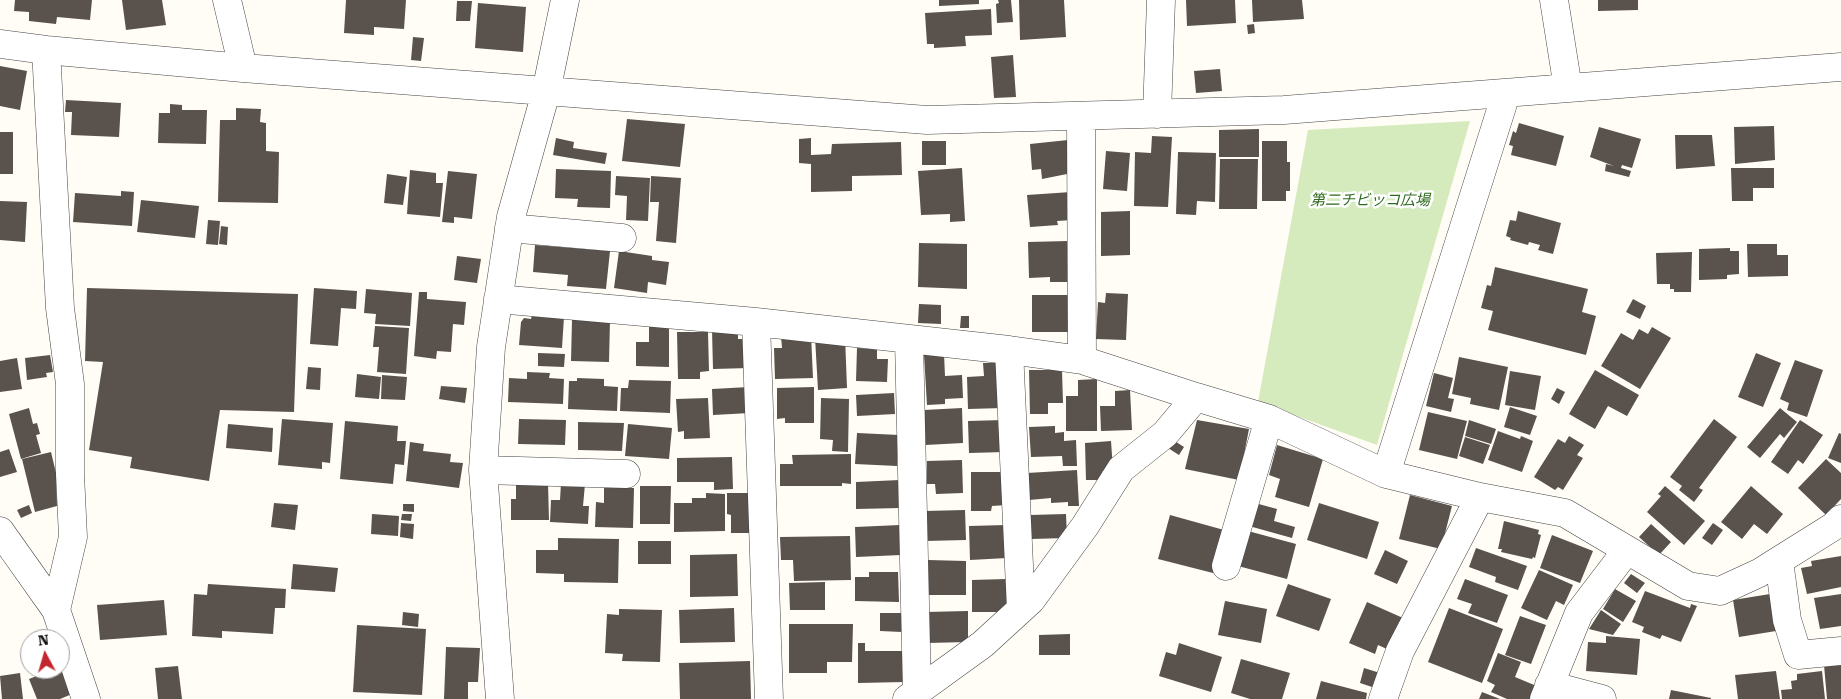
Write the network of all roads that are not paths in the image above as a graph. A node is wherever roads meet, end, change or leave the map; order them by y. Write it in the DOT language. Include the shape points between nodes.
graph roads {
  1 [pos="227,0"];
  2 [pos="565,0"];
  3 [pos="1161,0"];
  4 [pos="1554,0"];
  5 [pos="0,44"];
  6 [pos="46,50"];
  7 [pos="1841,67"];
  8 [pos="243,68"];
  9 [pos="1568,88"];
  10 [pos="546,92"];
  11 [pos="1506,94"];
  12 [pos="1156,114"];
  13 [pos="1081,116"];
  14 [pos="509,228"];
  15 [pos="622,238"];
  16 [pos="498,299"];
  17 [pos="756,322"];
  18 [pos="909,339"];
  19 [pos="1009,350"];
  20 [pos="1082,360"];
  21 [pos="1196,397"];
  22 [pos="1270,419"];
  23 [pos="483,470"];
  24 [pos="626,474"];
  25 [pos="1386,474"];
  26 [pos="1480,497"];
  27 [pos="1841,519"];
  28 [pos="0,531"];
  29 [pos="1627,550"];
  30 [pos="1779,561"];
  31 [pos="1226,566"];
  32 [pos="1021,609"];
  33 [pos="56,610"];
  34 [pos="1841,651"];
  35 [pos="1547,692"];
  36 [pos="912,696"];
  37 [pos="86,699"];
  38 [pos="500,699"];
  39 [pos="769,699"];
  40 [pos="1383,699"];
  41 [pos="1602,699"];
  1 -- 8 [label="street"];
  2 -- 10 [label="street"];
  3 -- 12 [label="street"];
  4 -- 9 [label="street"];
  5 -- 6 [label="street"];
  6 -- 8 [label="street"];
  6 -- 33 [label="street" via="60,308 70,384 73,537"];
  7 -- 9 [label="street"];
  8 -- 10 [label="street"];
  9 -- 11 [label="street"];
  10 -- 13 [label="street" via="927,120"];
  10 -- 14 [label="street"];
  11 -- 12 [label="street" via="1284,110"];
  11 -- 25 [label="street"];
  12 -- 13 [label="street"];
  13 -- 20 [label="street"];
  14 -- 15 [label="street"];
  14 -- 16 [label="street"];
  16 -- 17 [label="street"];
  16 -- 23 [label="street" via="491,347"];
  17 -- 18 [label="street"];
  17 -- 39 [label="street"];
  18 -- 19 [label="street"];
  18 -- 36 [label="street"];
  19 -- 20 [label="street"];
  19 -- 32 [label="street"];
  20 -- 21 [label="street"];
  21 -- 22 [label="street"];
  21 -- 32 [label="street" via="1165,434 1121,469 1079,533"];
  22 -- 25 [label="street"];
  22 -- 31 [label="street"];
  23 -- 24 [label="street"];
  23 -- 38 [label="street"];
  25 -- 26 [label="street"];
  26 -- 29 [label="street" via="1565,513"];
  26 -- 40 [label="street" via="1400,651"];
  27 -- 30 [label="street"];
  28 -- 33 [label="street"];
  29 -- 30 [label="street" via="1688,586 1720,590"];
  29 -- 35 [label="street" via="1579,613"];
  30 -- 34 [label="street" via="1787,620 1798,655"];
  32 -- 36 [label="street" via="984,644"];
  33 -- 37 [label="street"];
  35 -- 41 [label="street"];
}
